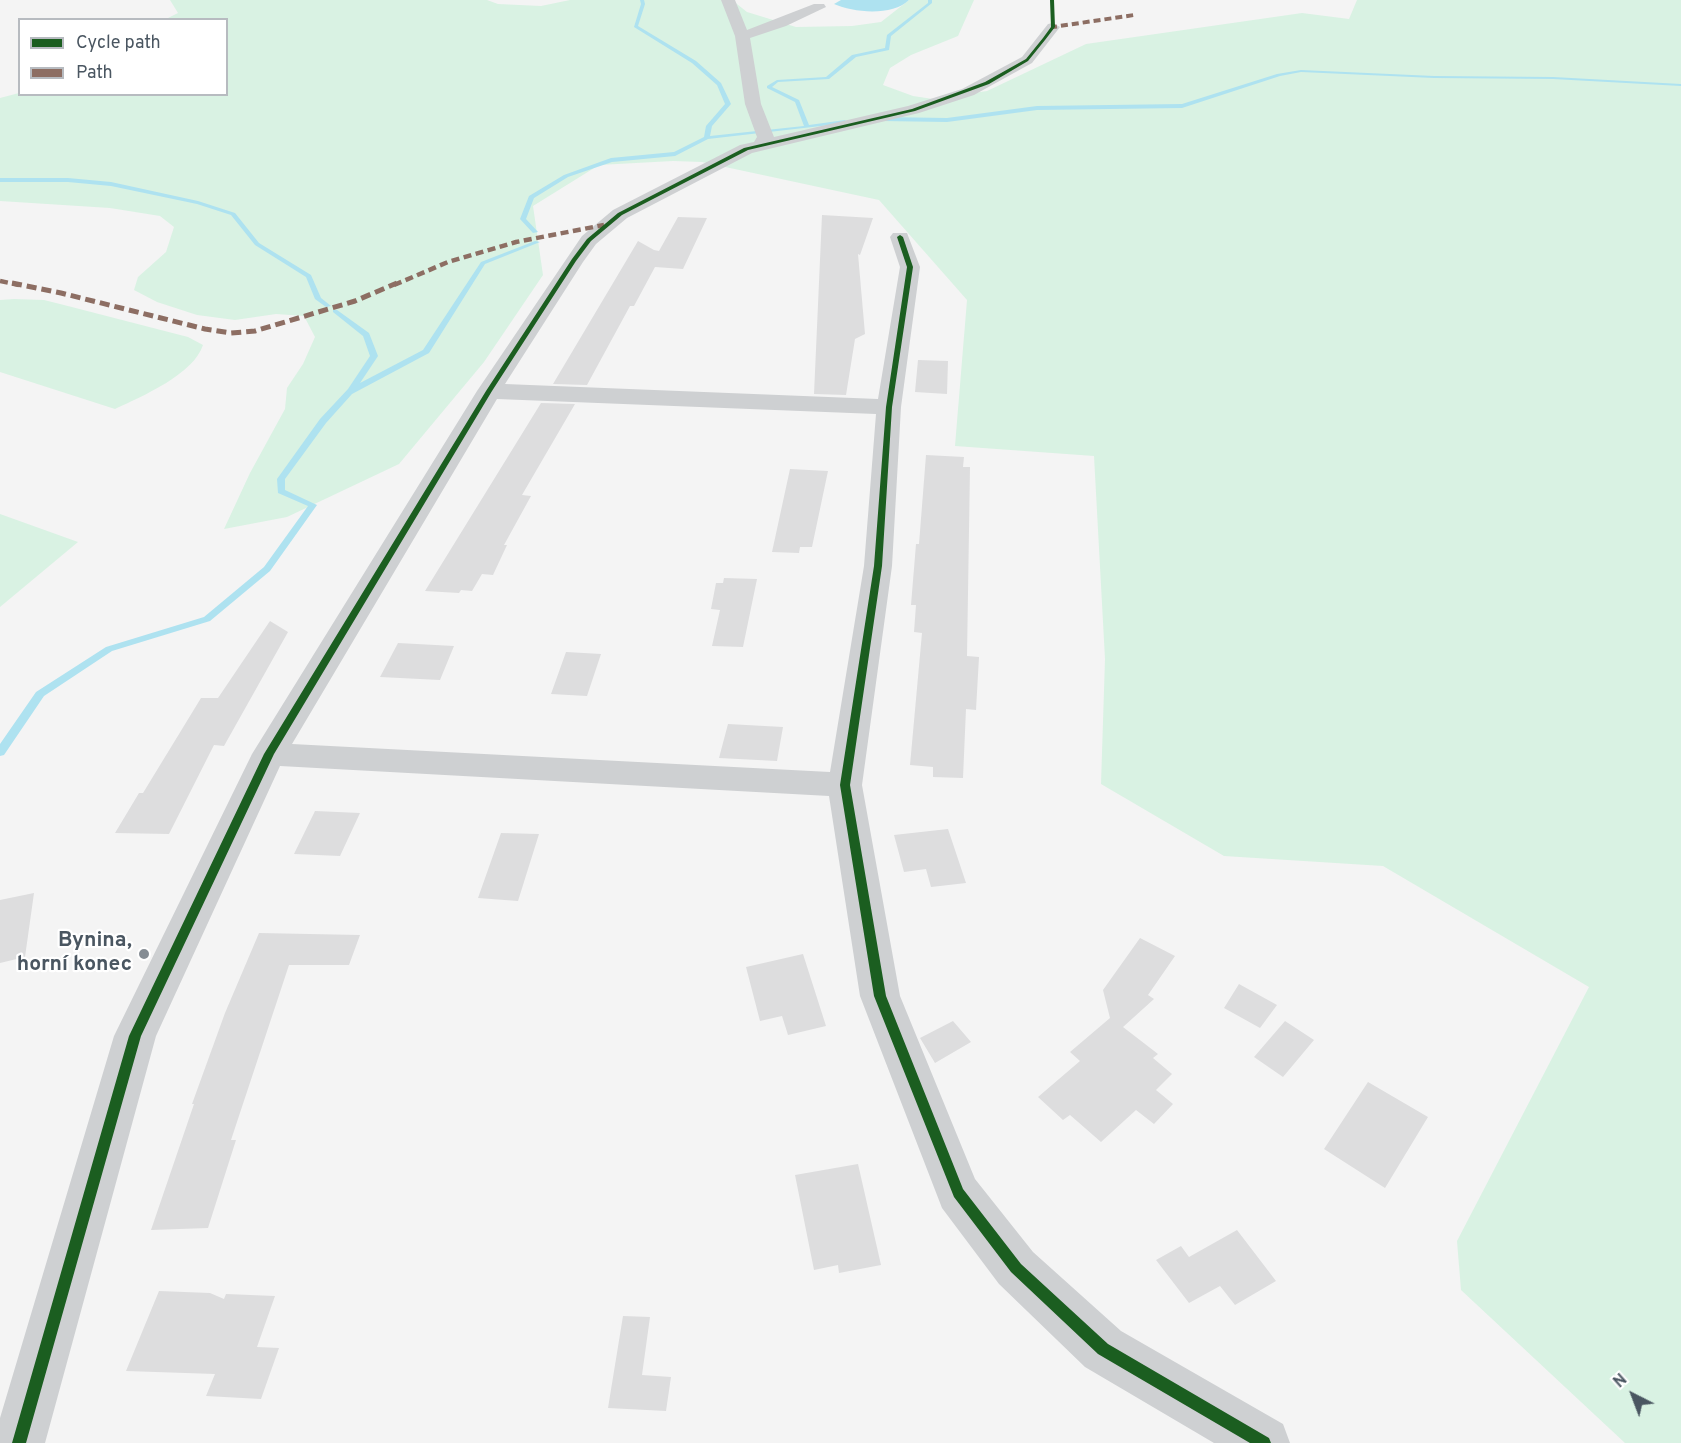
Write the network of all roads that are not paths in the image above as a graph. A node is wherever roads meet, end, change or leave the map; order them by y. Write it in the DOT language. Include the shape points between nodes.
graph roads {
  1 [pos="728,0"];
  2 [pos="819,7"];
  3 [pos="1053,27"];
  4 [pos="742,36"];
  5 [pos="764,147"];
  6 [pos="900,237"];
  7 [pos="489,391"];
  8 [pos="889,407"];
  9 [pos="269,754"];
  10 [pos="845,785"];
  11 [pos="19,1443"];
  12 [pos="1264,1443"];
  1 -- 4 [label="street"];
  2 -- 4 [label="street"];
  3 -- 5 [label="street" via="1027,60 968,92 913,110"];
  4 -- 5 [label="street"];
  5 -- 7 [label="street" via="746,149 677,183 621,214 589,240"];
  6 -- 8 [label="street" via="910,267"];
  7 -- 8 [label="street"];
  7 -- 9 [label="street"];
  8 -- 10 [label="street" via="878,566"];
  9 -- 10 [label="street"];
  9 -- 11 [label="street" via="135,1036"];
  10 -- 12 [label="street" via="880,996 958,1193 1016,1268 1103,1349"];
}
